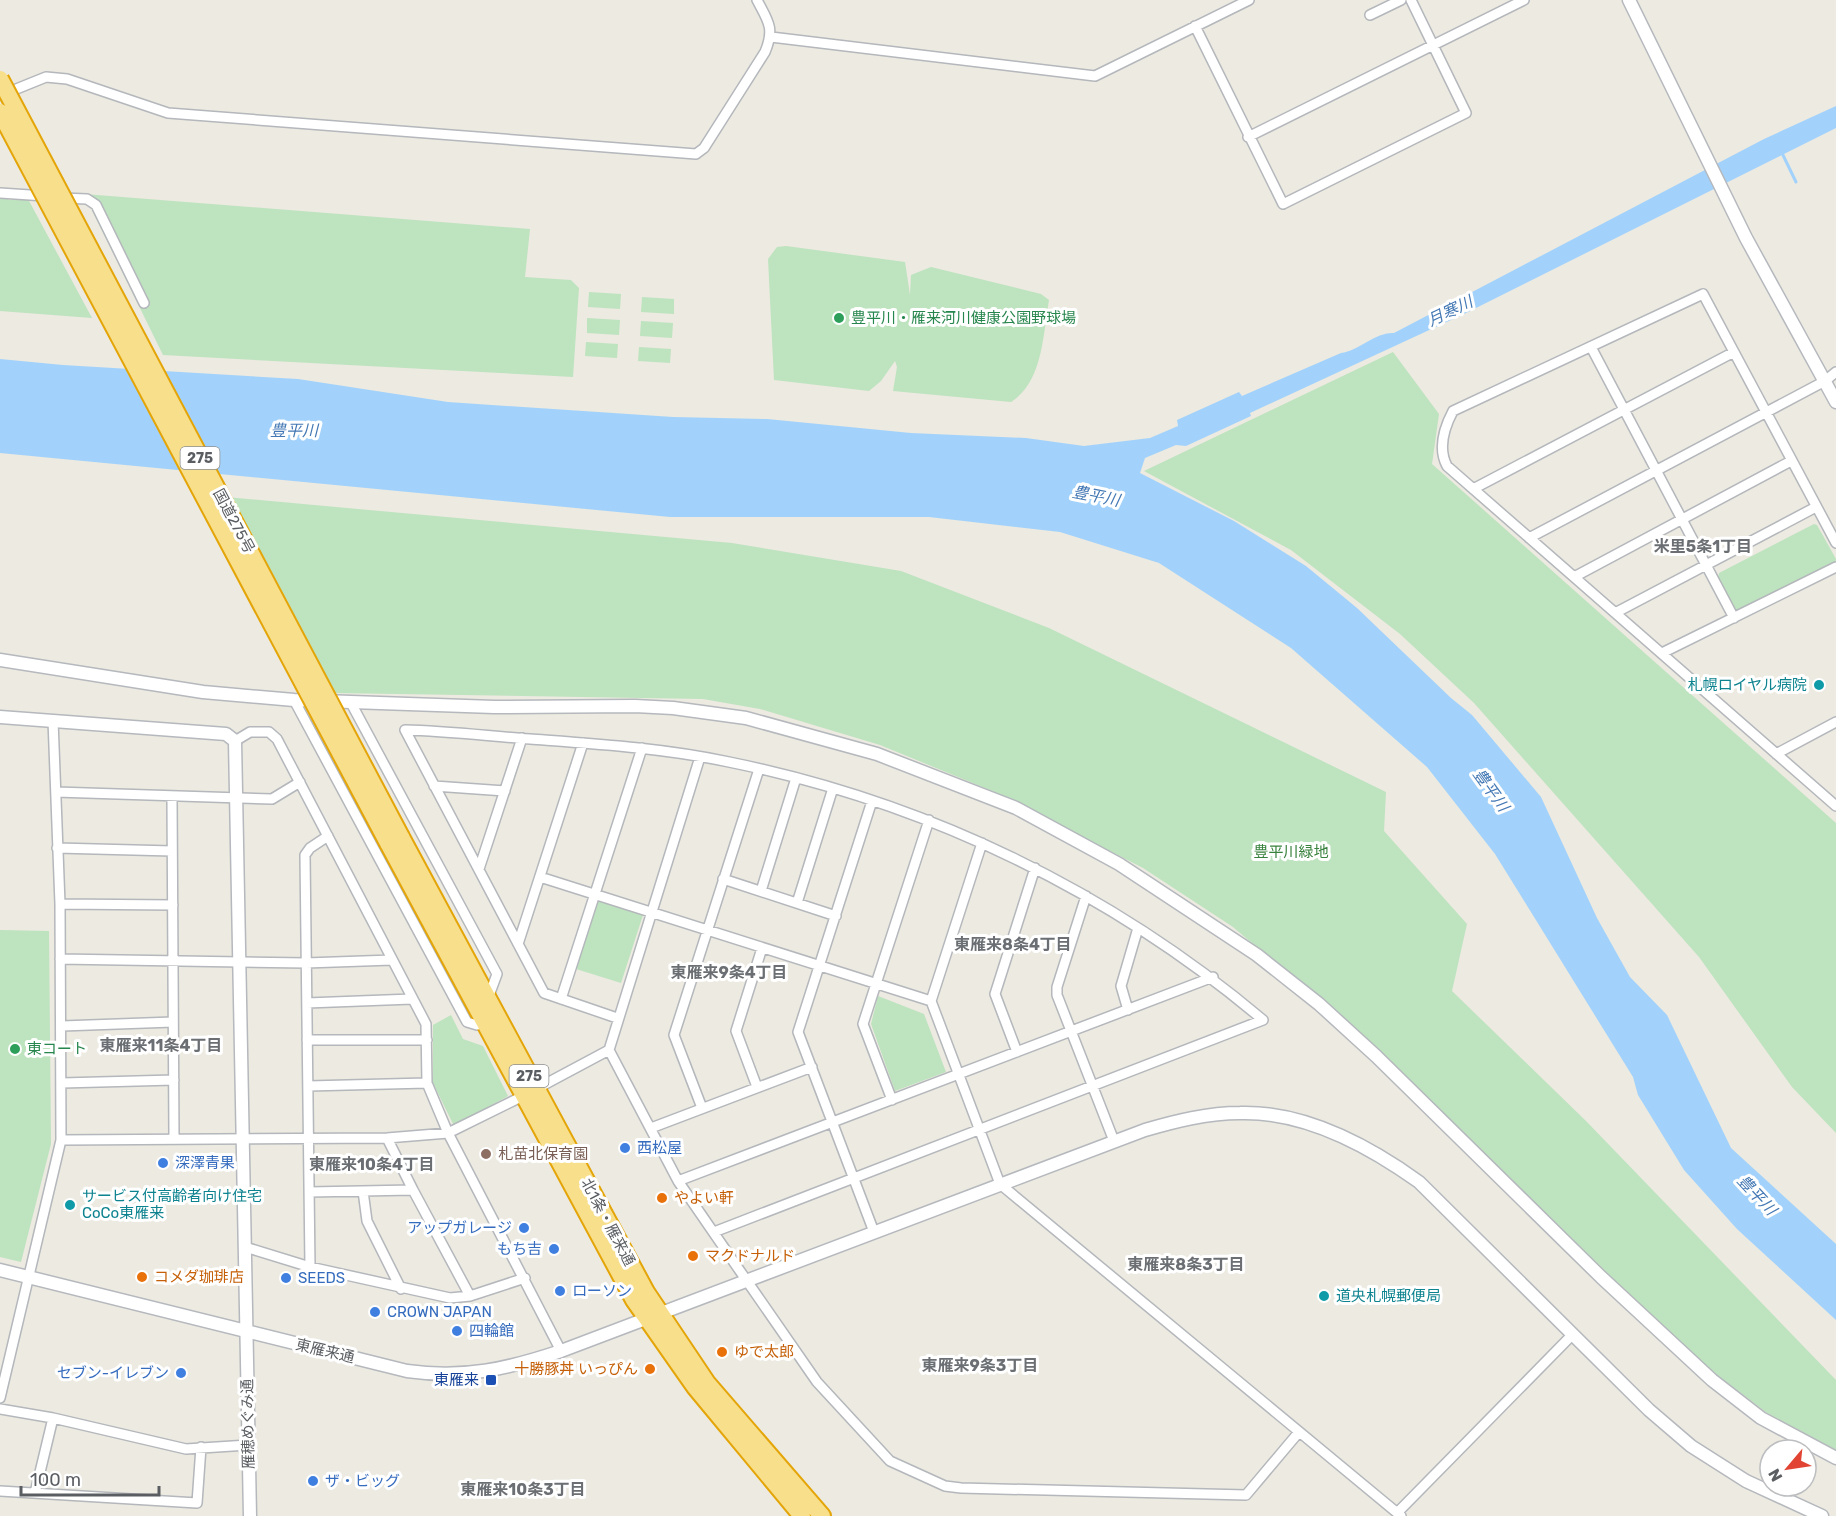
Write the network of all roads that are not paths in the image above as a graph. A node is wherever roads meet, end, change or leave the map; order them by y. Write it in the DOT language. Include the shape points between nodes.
graph roads {
  1 [pos="757,0"];
  2 [pos="1250,0"];
  3 [pos="1401,0"];
  4 [pos="1411,0"];
  5 [pos="1522,0"];
  6 [pos="1629,0"];
  7 [pos="1370,15"];
  8 [pos="1195,26"];
  9 [pos="771,37"];
  10 [pos="1433,45"];
  11 [pos="0,79"];
  12 [pos="0,96"];
  13 [pos="0,112"];
  14 [pos="1248,137"];
  15 [pos="0,193"];
  16 [pos="144,303"];
  17 [pos="1591,347"];
  18 [pos="1734,352"];
  19 [pos="1836,372"];
  20 [pos="1825,381"];
  21 [pos="1836,402"];
  22 [pos="1624,410"];
  23 [pos="1765,413"];
  24 [pos="1791,461"];
  25 [pos="1656,470"];
  26 [pos="1473,489"];
  27 [pos="1816,507"];
  28 [pos="1682,520"];
  29 [pos="1528,538"];
  30 [pos="1836,543"];
  31 [pos="1706,566"];
  32 [pos="1836,567"];
  33 [pos="1574,577"];
  34 [pos="1615,613"];
  35 [pos="1734,618"];
  36 [pos="1662,653"];
  37 [pos="0,660"];
  38 [pos="294,700"];
  39 [pos="351,703"];
  40 [pos="0,717"];
  41 [pos="53,720"];
  42 [pos="1836,723"];
  43 [pos="522,738"];
  44 [pos="235,741"];
  45 [pos="583,743"];
  46 [pos="642,748"];
  47 [pos="1776,754"];
  48 [pos="700,757"];
  49 [pos="759,769"];
  50 [pos="796,778"];
  51 [pos="300,783"];
  52 [pos="434,786"];
  53 [pos="833,789"];
  54 [pos="505,791"];
  55 [pos="56,792"];
  56 [pos="172,798"];
  57 [pos="238,799"];
  58 [pos="872,801"];
  59 [pos="1836,806"];
  60 [pos="929,820"];
  61 [pos="328,836"];
  62 [pos="394,840"];
  63 [pos="982,843"];
  64 [pos="57,848"];
  65 [pos="172,851"];
  66 [pos="1035,868"];
  67 [pos="478,869"];
  68 [pos="540,877"];
  69 [pos="723,879"];
  70 [pos="761,891"];
  71 [pos="594,895"];
  72 [pos="1086,896"];
  73 [pos="797,903"];
  74 [pos="60,904"];
  75 [pos="173,905"];
  76 [pos="652,913"];
  77 [pos="836,916"];
  78 [pos="1138,928"];
  79 [pos="708,932"];
  80 [pos="518,944"];
  81 [pos="762,948"];
  82 [pos="60,959"];
  83 [pos="392,960"];
  84 [pos="173,962"];
  85 [pos="240,962"];
  86 [pos="306,963"];
  87 [pos="819,967"];
  88 [pos="1213,977"];
  89 [pos="876,985"];
  90 [pos="412,999"];
  91 [pos="561,999"];
  92 [pos="487,1001"];
  93 [pos="931,1001"];
  94 [pos="306,1003"];
  95 [pos="1128,1010"];
  96 [pos="481,1018"];
  97 [pos="617,1018"];
  98 [pos="174,1022"];
  99 [pos="62,1026"];
  100 [pos="1072,1032"];
  101 [pos="307,1040"];
  102 [pos="427,1040"];
  103 [pos="609,1050"];
  104 [pos="1017,1052"];
  105 [pos="812,1067"];
  106 [pos="958,1074"];
  107 [pos="174,1080"];
  108 [pos="62,1083"];
  109 [pos="428,1083"];
  110 [pos="308,1086"];
  111 [pos="757,1088"];
  112 [pos="1093,1088"];
  113 [pos="530,1092"];
  114 [pos="892,1100"];
  115 [pos="702,1108"];
  116 [pos="833,1122"];
  117 [pos="651,1128"];
  118 [pos="980,1130"];
  119 [pos="448,1133"];
  120 [pos="309,1136"];
  121 [pos="174,1137"];
  122 [pos="387,1138"];
  123 [pos="243,1139"];
  124 [pos="61,1140"];
  125 [pos="1114,1141"];
  126 [pos="854,1179"];
  127 [pos="678,1181"];
  128 [pos="1000,1184"];
  129 [pos="414,1190"];
  130 [pos="363,1191"];
  131 [pos="309,1192"];
  132 [pos="714,1232"];
  133 [pos="874,1232"];
  134 [pos="245,1247"];
  135 [pos="310,1267"];
  136 [pos="0,1270"];
  137 [pos="27,1276"];
  138 [pos="525,1278"];
  139 [pos="747,1280"];
  140 [pos="401,1289"];
  141 [pos="470,1296"];
  142 [pos="654,1316"];
  143 [pos="246,1333"];
  144 [pos="1573,1334"];
  145 [pos="561,1351"];
  146 [pos="0,1398"];
  147 [pos="0,1409"];
  148 [pos="53,1418"];
  149 [pos="1299,1432"];
  150 [pos="248,1445"];
  151 [pos="201,1447"];
  152 [pos="1836,1458"];
  153 [pos="0,1491"];
  154 [pos="34,1493"];
  155 [pos="1399,1514"];
  156 [pos="250,1516"];
  157 [pos="802,1516"];
  158 [pos="822,1516"];
  159 [pos="1822,1516"];
  1 -- 9 [label="street" via="770,24"];
  2 -- 8 [label="street"];
  3 -- 7 [label="street"];
  4 -- 10 [label="street"];
  5 -- 10 [label="street"];
  6 -- 20 [label="street" via="1739,222"];
  8 -- 9 [label="street" via="1095,76"];
  8 -- 14 [label="street"];
  9 -- 12 [label="street" via="704,148 696,154 684,155 168,113 67,79 46,77"];
  10 -- 14 [label="street"];
  10 -- 14 [label="street" via="1466,113 1283,204"];
  11 -- 62 [label="highway, 国道275号 / 275, bridge"];
  13 -- 62 [label="highway, 国道275号 / 275, bridge"];
  15 -- 16 [label="street" via="87,200 96,205"];
  17 -- 18 [label="street" via="1703,294"];
  17 -- 22 [label="street"];
  17 -- 26 [label="street" via="1453,411 1446,425 1441,456"];
  18 -- 22 [label="street"];
  18 -- 23 [label="street"];
  19 -- 20 [label="street"];
  20 -- 21 [label="street"];
  20 -- 23 [label="street"];
  22 -- 25 [label="street"];
  22 -- 26 [label="street"];
  23 -- 24 [label="street"];
  23 -- 25 [label="street"];
  24 -- 27 [label="street"];
  24 -- 28 [label="street"];
  25 -- 28 [label="street"];
  25 -- 29 [label="street"];
  26 -- 29 [label="street"];
  27 -- 30 [label="street"];
  27 -- 31 [label="street"];
  28 -- 31 [label="street"];
  28 -- 33 [label="street"];
  29 -- 33 [label="street"];
  31 -- 34 [label="street"];
  31 -- 35 [label="street"];
  32 -- 35 [label="street"];
  33 -- 34 [label="street"];
  34 -- 36 [label="street"];
  35 -- 36 [label="street"];
  36 -- 47 [label="street"];
  37 -- 38 [label="street" via="203,692"];
  38 -- 39 [label="street"];
  38 -- 96 [label="street" via="467,1022 477,1024"];
  39 -- 92 [label="street" via="497,974"];
  39 -- 152 [label="street" via="635,706 746,718 877,754 1016,808 1119,864 1257,955 1376,1056 1712,1380 1761,1418"];
  40 -- 41 [label="street"];
  41 -- 44 [label="street" via="226,734"];
  41 -- 55 [label="street"];
  42 -- 47 [label="street"];
  43 -- 45 [label="street"];
  43 -- 52 [label="street" via="405,730"];
  43 -- 54 [label="street"];
  44 -- 51 [label="street" via="250,732 269,732 277,739"];
  44 -- 57 [label="street, 雁穂めぐみ通"];
  45 -- 46 [label="street"];
  45 -- 68 [label="street"];
  46 -- 48 [label="street"];
  46 -- 71 [label="street"];
  47 -- 59 [label="street"];
  48 -- 49 [label="street"];
  48 -- 76 [label="street"];
  49 -- 50 [label="street"];
  49 -- 69 [label="street"];
  50 -- 53 [label="street"];
  50 -- 70 [label="street"];
  51 -- 57 [label="street" via="272,800"];
  51 -- 61 [label="street"];
  52 -- 54 [label="street"];
  52 -- 67 [label="street"];
  53 -- 58 [label="street"];
  53 -- 73 [label="street"];
  54 -- 67 [label="street"];
  55 -- 56 [label="street"];
  55 -- 64 [label="street"];
  56 -- 57 [label="street"];
  56 -- 65 [label="street"];
  57 -- 85 [label="street, 雁穂めぐみ通"];
  58 -- 60 [label="street"];
  58 -- 77 [label="street"];
  60 -- 63 [label="street"];
  60 -- 89 [label="street"];
  61 -- 83 [label="street"];
  61 -- 86 [label="street" via="305,855"];
  62 -- 92 [label="highway, 北1条・雁来通 / 275"];
  62 -- 96 [label="highway, 北1条・雁来通 / 275"];
  63 -- 66 [label="street"];
  63 -- 93 [label="street"];
  64 -- 65 [label="street"];
  64 -- 74 [label="street"];
  65 -- 75 [label="street"];
  66 -- 72 [label="street"];
  66 -- 104 [label="street" via="995,994"];
  67 -- 80 [label="street"];
  68 -- 71 [label="street"];
  68 -- 80 [label="street"];
  69 -- 70 [label="street"];
  69 -- 79 [label="street"];
  70 -- 73 [label="street"];
  71 -- 76 [label="street"];
  71 -- 91 [label="street"];
  72 -- 78 [label="street"];
  72 -- 100 [label="street" via="1057,987"];
  73 -- 77 [label="street"];
  74 -- 75 [label="street"];
  74 -- 82 [label="street"];
  75 -- 84 [label="street"];
  76 -- 79 [label="street"];
  76 -- 97 [label="street"];
  77 -- 87 [label="street"];
  78 -- 88 [label="street"];
  78 -- 95 [label="street" via="1121,986"];
  79 -- 81 [label="street"];
  79 -- 115 [label="street" via="674,1035"];
  80 -- 91 [label="street" via="544,993"];
  81 -- 87 [label="street"];
  81 -- 111 [label="street" via="736,1031"];
  82 -- 84 [label="street"];
  82 -- 99 [label="street"];
  83 -- 86 [label="street"];
  83 -- 90 [label="street"];
  84 -- 85 [label="street"];
  84 -- 98 [label="street"];
  85 -- 86 [label="street"];
  85 -- 123 [label="street, 雁穂めぐみ通"];
  86 -- 94 [label="street"];
  87 -- 89 [label="street"];
  87 -- 105 [label="street" via="798,1032"];
  88 -- 95 [label="street"];
  88 -- 112 [label="street" via="1263,1020"];
  89 -- 93 [label="street"];
  89 -- 114 [label="street" via="863,1024"];
  90 -- 94 [label="street"];
  90 -- 102 [label="street" via="426,1024"];
  91 -- 97 [label="street"];
  92 -- 96 [label="street"];
  92 -- 113 [label="highway, 北1条・雁来通 / 275"];
  93 -- 106 [label="street"];
  94 -- 101 [label="street"];
  95 -- 100 [label="street"];
  96 -- 113 [label="highway, 北1条・雁来通 / 275"];
  97 -- 103 [label="street"];
  98 -- 99 [label="street"];
  98 -- 107 [label="street"];
  99 -- 108 [label="street"];
  100 -- 104 [label="street"];
  100 -- 112 [label="street"];
  101 -- 102 [label="street"];
  101 -- 110 [label="street"];
  102 -- 109 [label="street"];
  103 -- 113 [label="street"];
  103 -- 117 [label="street"];
  104 -- 106 [label="street"];
  105 -- 111 [label="street"];
  105 -- 116 [label="street"];
  106 -- 114 [label="street"];
  106 -- 118 [label="street"];
  107 -- 108 [label="street"];
  107 -- 121 [label="street"];
  108 -- 124 [label="street"];
  109 -- 110 [label="street"];
  109 -- 119 [label="street"];
  110 -- 120 [label="street"];
  111 -- 115 [label="street"];
  112 -- 118 [label="street"];
  112 -- 125 [label="street"];
  113 -- 119 [label="street"];
  113 -- 142 [label="highway, 北1条・雁来通 / 275" via="634,1300"];
  114 -- 116 [label="street"];
  115 -- 117 [label="street"];
  116 -- 126 [label="street"];
  116 -- 127 [label="street"];
  117 -- 127 [label="street"];
  118 -- 126 [label="street"];
  118 -- 128 [label="street"];
  119 -- 122 [label="street"];
  119 -- 138 [label="street"];
  120 -- 122 [label="street"];
  120 -- 123 [label="street"];
  120 -- 131 [label="street"];
  121 -- 123 [label="street"];
  121 -- 124 [label="street"];
  122 -- 129 [label="street"];
  123 -- 134 [label="street, 雁穂めぐみ通"];
  124 -- 137 [label="street"];
  125 -- 128 [label="street, 東雁来通"];
  125 -- 144 [label="street, 東雁来通" via="1175,1122 1243,1112 1283,1118 1356,1143 1419,1182"];
  126 -- 132 [label="street"];
  126 -- 133 [label="street"];
  127 -- 132 [label="street"];
  128 -- 133 [label="street, 東雁来通"];
  128 -- 149 [label="street"];
  129 -- 130 [label="street"];
  129 -- 141 [label="street"];
  130 -- 131 [label="street"];
  130 -- 140 [label="street" via="367,1221"];
  131 -- 135 [label="street"];
  132 -- 139 [label="street"];
  133 -- 139 [label="street, 東雁来通"];
  134 -- 135 [label="street"];
  134 -- 143 [label="street, 雁穂めぐみ通"];
  135 -- 140 [label="street"];
  136 -- 137 [label="street, 東雁来通"];
  137 -- 143 [label="street, 東雁来通"];
  137 -- 146 [label="street"];
  138 -- 141 [label="street"];
  138 -- 145 [label="street"];
  139 -- 142 [label="street, 東雁来通"];
  139 -- 149 [label="street" via="817,1382 890,1461 945,1486 1246,1495"];
  140 -- 141 [label="street" via="450,1298"];
  142 -- 145 [label="street, 東雁来通"];
  142 -- 157 [label="highway, 北1条・雁来通 / 275" via="695,1388"];
  142 -- 158 [label="highway, 北1条・雁来通 / 275"];
  143 -- 145 [label="street, 東雁来通" via="439,1376 499,1370"];
  143 -- 150 [label="street, 雁穂めぐみ通"];
  144 -- 155 [label="street"];
  144 -- 159 [label="street, 東雁来通" via="1649,1410 1704,1456 1746,1481"];
  147 -- 148 [label="street"];
  148 -- 151 [label="street" via="186,1449"];
  148 -- 154 [label="street"];
  149 -- 155 [label="street"];
  150 -- 151 [label="street"];
  150 -- 156 [label="street, 雁穂めぐみ通"];
  151 -- 154 [label="street" via="196,1503"];
  153 -- 154 [label="street"];
}
